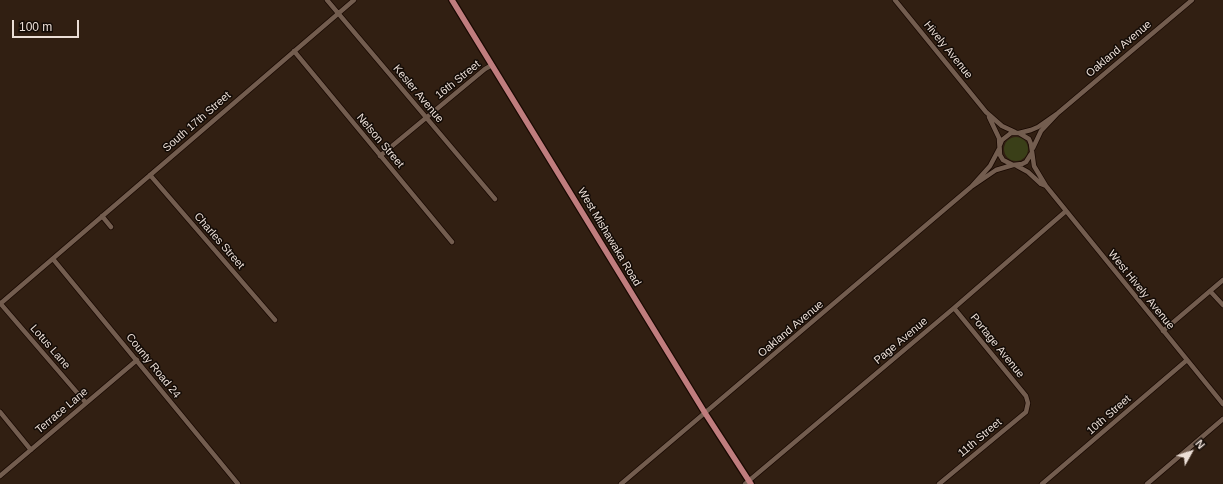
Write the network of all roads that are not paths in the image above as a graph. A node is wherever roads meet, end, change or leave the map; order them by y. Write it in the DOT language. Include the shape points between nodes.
graph roads {
  1 [pos="326,0"];
  2 [pos="354,0"];
  3 [pos="452,0"];
  4 [pos="895,0"];
  5 [pos="1192,0"];
  6 [pos="338,14"];
  7 [pos="294,52"];
  8 [pos="492,65"];
  9 [pos="986,112"];
  10 [pos="1058,112"];
  11 [pos="426,118"];
  12 [pos="1018,133"];
  13 [pos="1000,147"];
  14 [pos="1032,151"];
  15 [pos="380,156"];
  16 [pos="1014,165"];
  17 [pos="150,175"];
  18 [pos="1046,186"];
  19 [pos="971,187"];
  20 [pos="495,199"];
  21 [pos="1066,211"];
  22 [pos="102,216"];
  23 [pos="111,227"];
  24 [pos="452,242"];
  25 [pos="53,259"];
  26 [pos="1223,280"];
  27 [pos="1210,291"];
  28 [pos="0,304"];
  29 [pos="1223,305"];
  30 [pos="954,308"];
  31 [pos="275,320"];
  32 [pos="1163,331"];
  33 [pos="136,360"];
  34 [pos="1187,360"];
  35 [pos="86,403"];
  36 [pos="1028,403"];
  37 [pos="1223,404"];
  38 [pos="0,412"];
  39 [pos="705,413"];
  40 [pos="1223,418"];
  41 [pos="31,450"];
  42 [pos="0,476"];
  43 [pos="748,483"];
  44 [pos="238,484"];
  45 [pos="621,484"];
  46 [pos="939,484"];
  47 [pos="1042,484"];
  48 [pos="1147,484"];
  1 -- 6 [label="street, Kesler Avenue"];
  2 -- 6 [label="street, South 17th Street"];
  3 -- 8 [label="main road, West Mishawaka Road"];
  4 -- 9 [label="street, Hively Avenue"];
  5 -- 10 [label="street, Oakland Avenue"];
  6 -- 7 [label="street, South 17th Street"];
  6 -- 11 [label="street, Kesler Avenue"];
  7 -- 15 [label="street, Nelson Street"];
  7 -- 17 [label="street, South 17th Street"];
  8 -- 11 [label="street, 16th Street"];
  8 -- 39 [label="main road, West Mishawaka Road"];
  9 -- 12 [label="street, Hively Avenue" via="1002,126"];
  9 -- 13 [label="street, Hively Avenue" via="997,132"];
  10 -- 12 [label="street, Oakland Avenue" via="1038,127"];
  10 -- 14 [label="street, Oakland Avenue" via="1041,131"];
  11 -- 15 [label="street, 16th Street"];
  11 -- 20 [label="street, Kesler Avenue"];
  12 -- 13 [label="street" via="1006,136"];
  12 -- 14 [label="street, Hively Avenue" via="1029,139"];
  13 -- 16 [label="street, Hively Avenue" via="1003,160"];
  13 -- 19 [label="street, Oakland Avenue" via="990,166"];
  14 -- 16 [label="street" via="1026,162"];
  14 -- 18 [label="street, Hively Avenue" via="1034,166"];
  15 -- 24 [label="street, Nelson Street"];
  16 -- 18 [label="street, Hively Avenue"];
  16 -- 19 [label="street, Oakland Avenue" via="996,170"];
  17 -- 22 [label="street, South 17th Street"];
  17 -- 31 [label="street, Charles Street"];
  18 -- 21 [label="street, West Hively Avenue"];
  19 -- 39 [label="street, Oakland Avenue"];
  21 -- 30 [label="street, Page Avenue"];
  21 -- 32 [label="street, West Hively Avenue"];
  22 -- 23 [label="street"];
  22 -- 25 [label="street, South 17th Street"];
  25 -- 28 [label="street, South 17th Street"];
  25 -- 33 [label="street, County Road 24"];
  26 -- 27 [label="street"];
  27 -- 29 [label="street"];
  27 -- 32 [label="street"];
  28 -- 35 [label="street, Lotus Lane"];
  30 -- 36 [label="street, Portage Avenue" via="1026,396"];
  30 -- 43 [label="street, Page Avenue"];
  32 -- 34 [label="street, West Hively Avenue"];
  33 -- 35 [label="street, Terrace Lane"];
  33 -- 44 [label="street, County Road 24"];
  34 -- 37 [label="street, West Hively Avenue"];
  34 -- 47 [label="street, 10th Street"];
  35 -- 41 [label="street, Terrace Lane"];
  36 -- 46 [label="street, 11th Street" via="1026,412"];
  38 -- 41 [label="street"];
  39 -- 43 [label="main road, West Mishawaka Road"];
  39 -- 45 [label="street, Oakland Avenue"];
  40 -- 48 [label="street"];
  41 -- 42 [label="street, Terrace Lane"];
}
